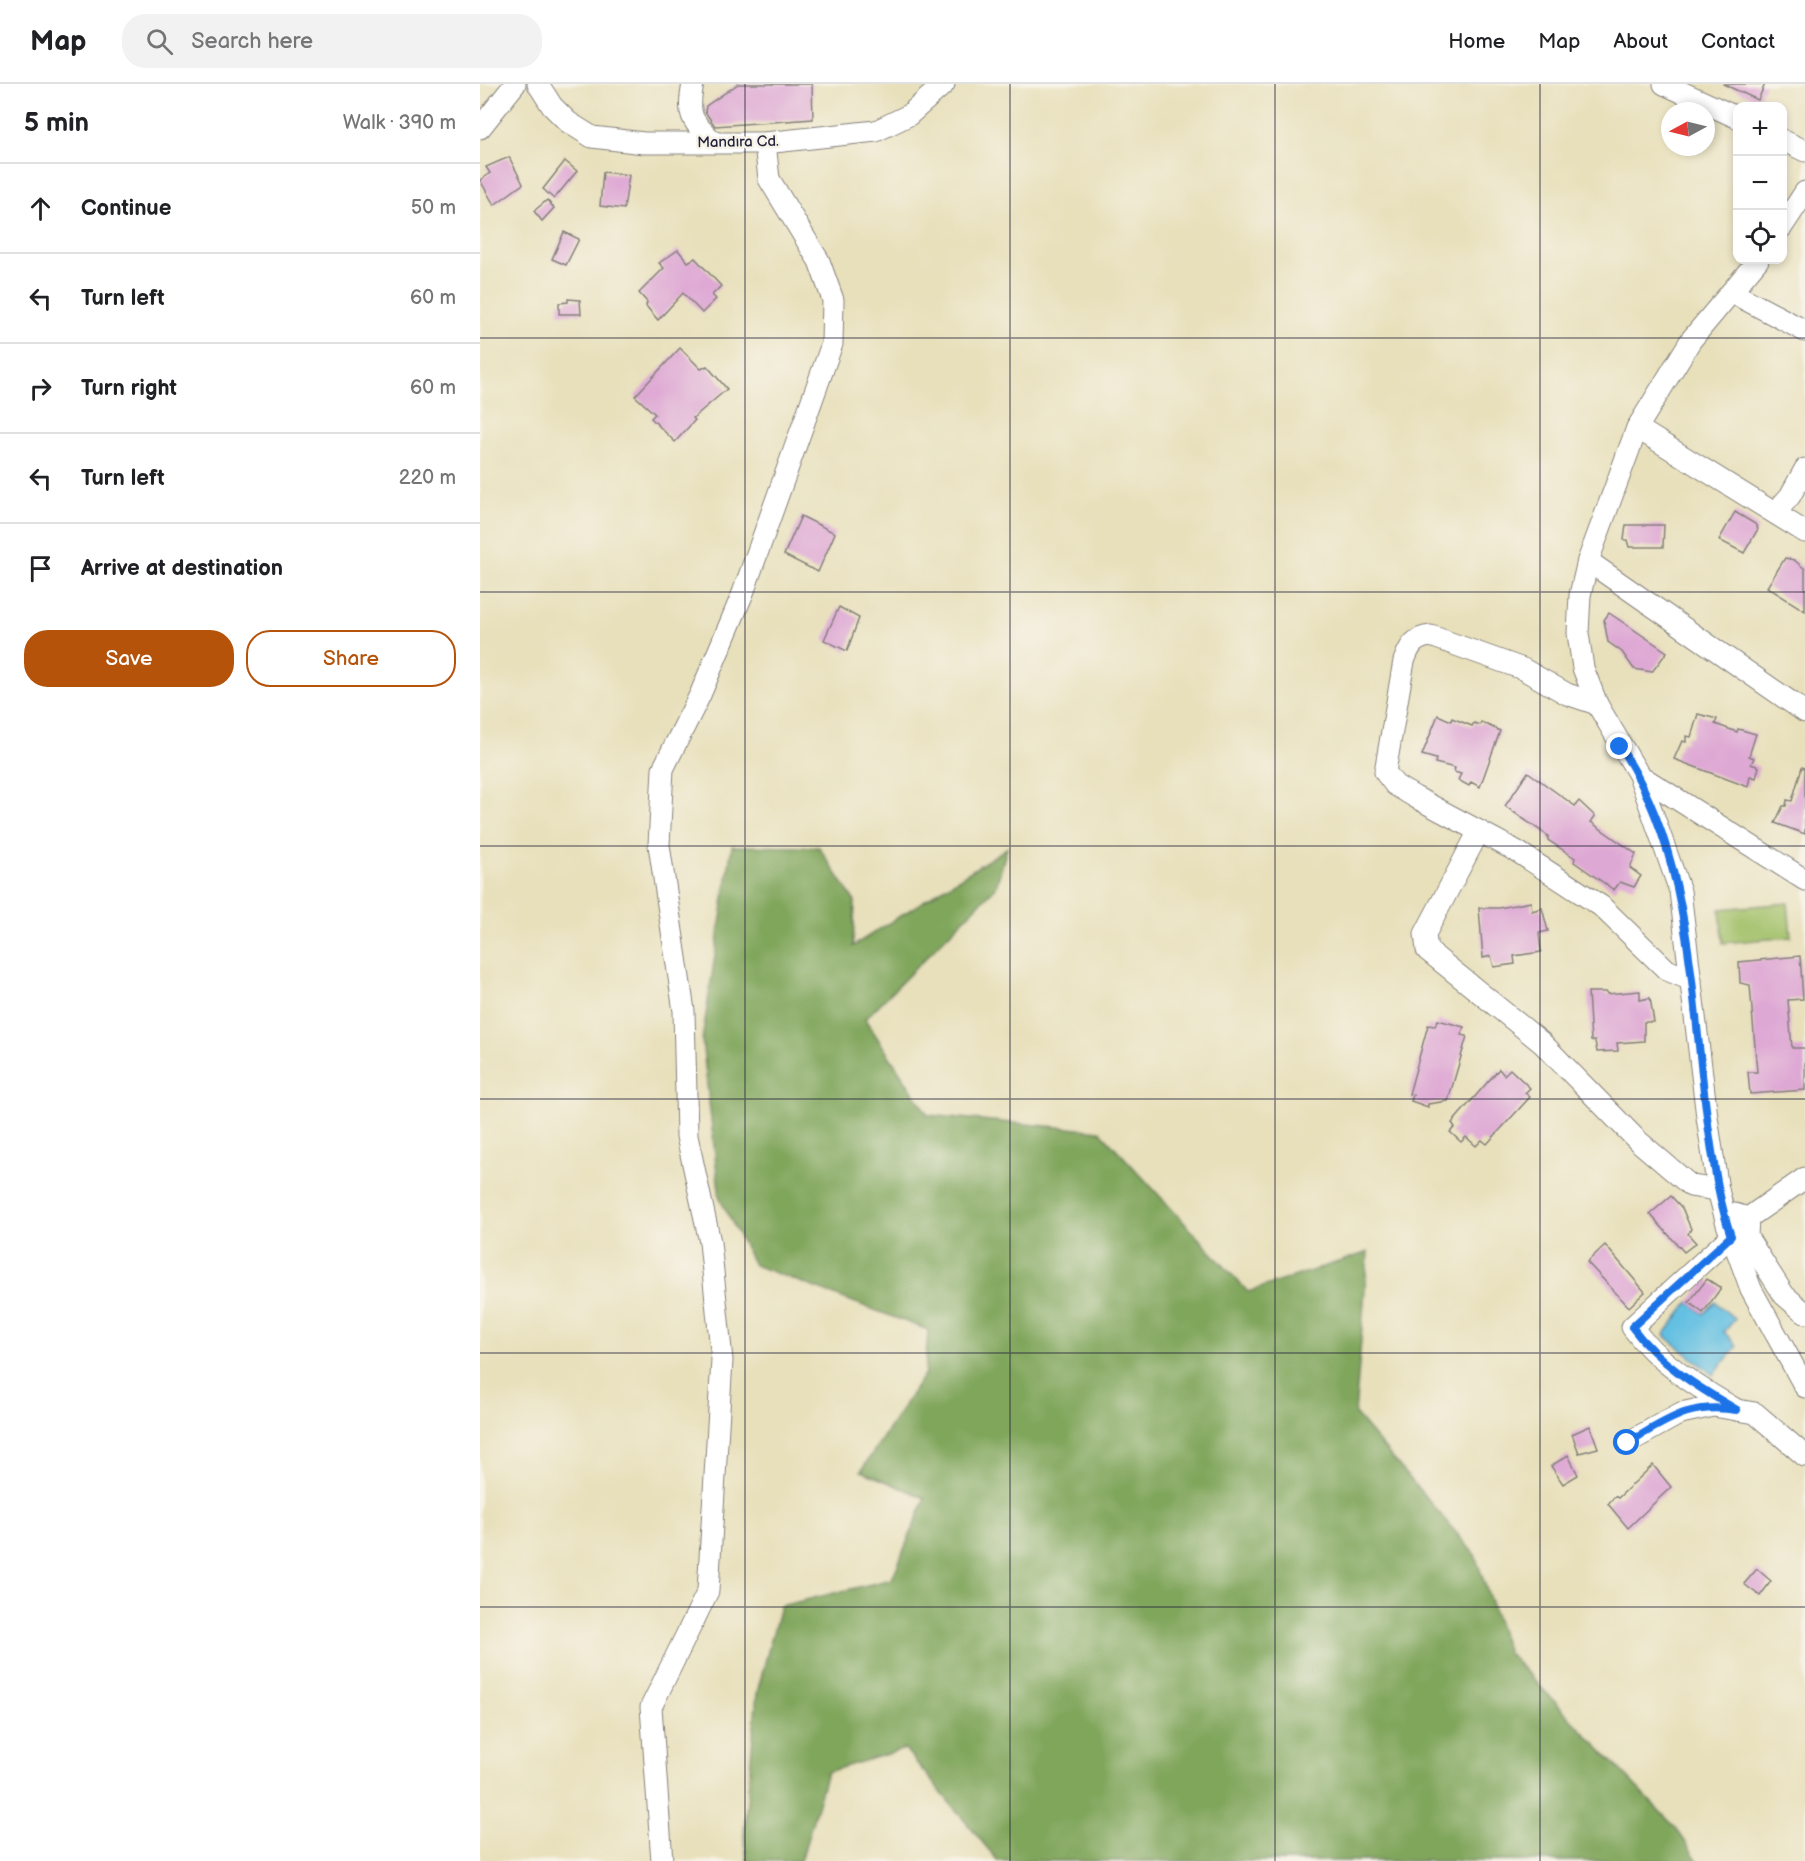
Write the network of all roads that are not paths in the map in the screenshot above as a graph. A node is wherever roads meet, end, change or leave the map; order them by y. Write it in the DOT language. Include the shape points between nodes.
graph roads {
  1 [pos="515,84"];
  2 [pos="538,84"];
  3 [pos="693,84"];
  4 [pos="944,84"];
  5 [pos="1665,84"];
  6 [pos="1733,116"];
  7 [pos="480,128"];
  8 [pos="710,142"];
  9 [pos="1787,142"];
  10 [pos="765,143"];
  11 [pos="1805,151"];
  12 [pos="1805,192"];
  13 [pos="1787,219"];
  14 [pos="1755,264"];
  15 [pos="1733,293"];
  16 [pos="1805,332"];
  17 [pos="1637,428"];
  18 [pos="1805,469"];
  19 [pos="1775,513"];
  20 [pos="1805,532"];
  21 [pos="1588,561"];
  22 [pos="1597,704"];
  23 [pos="1805,712"];
  24 [pos="1639,775"];
  25 [pos="1479,831"];
  26 [pos="1805,880"];
  27 [pos="1691,980"];
  28 [pos="1805,1178"];
  29 [pos="1721,1200"];
  30 [pos="1748,1218"];
  31 [pos="1731,1236"];
  32 [pos="1805,1313"];
  33 [pos="1805,1387"];
  34 [pos="1737,1410"];
  35 [pos="1627,1443"];
  36 [pos="1805,1456"];
  37 [pos="662,1861"];
  1 -- 7 [label="street"];
  2 -- 8 [label="street, Mandıra Cd." via="568,122 592,137 644,143"];
  3 -- 8 [label="street" via="688,106 695,124"];
  4 -- 10 [label="street, Mandıra Cd." via="909,115 876,131"];
  5 -- 6 [label="street"];
  8 -- 10 [label="street, Mandıra Cd."];
  9 -- 11 [label="street"];
  10 -- 37 [label="street" via="769,179 819,261 833,300 832,344 747,594 663,769 659,845 684,1011 687,1136 710,1242 722,1360 708,1591 651,1707"];
  12 -- 13 [label="street"];
  14 -- 15 [label="street"];
  15 -- 16 [label="street"];
  15 -- 17 [label="street" via="1691,340"];
  17 -- 19 [label="street"];
  17 -- 21 [label="street"];
  18 -- 19 [label="street"];
  19 -- 20 [label="street"];
  21 -- 22 [label="street" via="1580,595 1578,633 1583,668"];
  21 -- 23 [label="street"];
  22 -- 24 [label="street"];
  22 -- 25 [label="street" via="1567,694 1522,669 1431,636 1419,638 1411,645 1404,660 1385,772 1395,785"];
  24 -- 26 [label="street"];
  24 -- 27 [label="street" via="1680,891"];
  25 -- 27 [label="street" via="1601,906 1667,970"];
  25 -- 29 [label="street" via="1425,934 1427,950 1542,1043 1637,1140 1691,1186"];
  27 -- 29 [label="street"];
  28 -- 30 [label="street"];
  29 -- 30 [label="street"];
  29 -- 31 [label="street"];
  30 -- 32 [label="street" via="1748,1237 1784,1295"];
  31 -- 33 [label="street" via="1750,1289"];
  31 -- 34 [label="street" via="1632,1327 1644,1345 1701,1389"];
  34 -- 35 [label="street" via="1713,1406 1681,1413"];
  34 -- 36 [label="street" via="1755,1413"];
}
